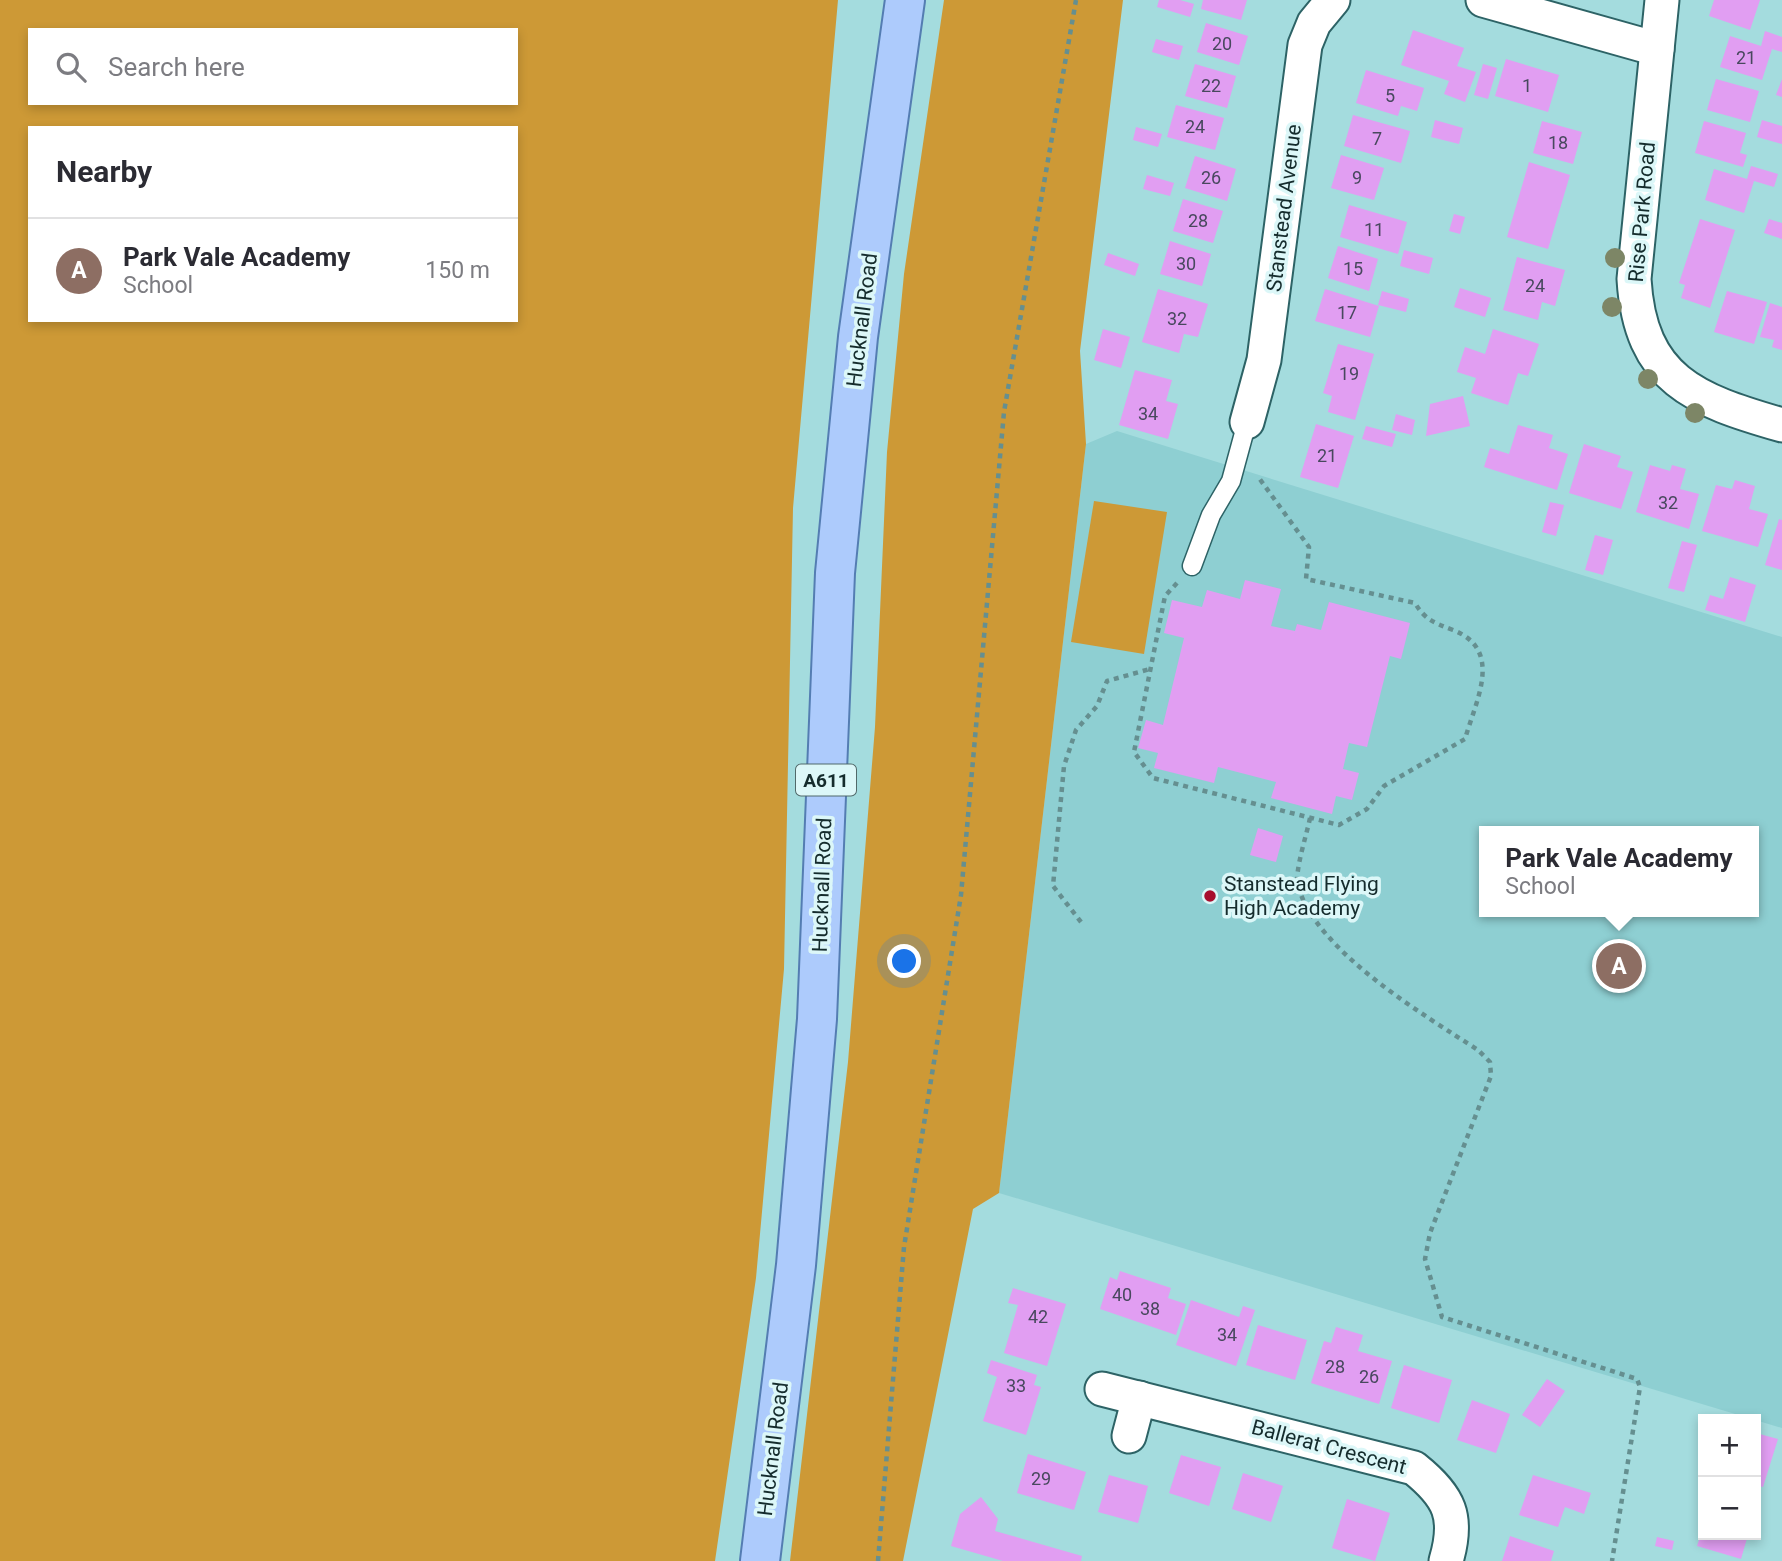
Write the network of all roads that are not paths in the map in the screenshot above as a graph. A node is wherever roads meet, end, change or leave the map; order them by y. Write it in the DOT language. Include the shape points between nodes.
graph roads {
  1 [pos="905,0"];
  2 [pos="1333,0"];
  3 [pos="1483,0"];
  4 [pos="1662,0"];
  5 [pos="1657,49"];
  6 [pos="1247,422"];
  7 [pos="1782,425"];
  8 [pos="1192,566"];
  9 [pos="1102,1390"];
  10 [pos="1139,1398"];
  11 [pos="1129,1436"];
  12 [pos="760,1561"];
  13 [pos="1446,1561"];
  1 -- 12 [label="main road, Hucknall Road / A611" via="858,337 835,573 817,1019 796,1265"];
  2 -- 6 [label="street, Stanstead Avenue" via="1314,23 1305,45 1264,360"];
  3 -- 5 [label="street"];
  4 -- 5 [label="street, Rise Park Road"];
  5 -- 7 [label="street, Rise Park Road" via="1634,279 1643,335 1679,383 1717,406"];
  6 -- 8 [label="lane" via="1231,481 1211,515"];
  9 -- 10 [label="street, Ballerat Crescent"];
  10 -- 11 [label="street"];
  10 -- 13 [label="street, Ballerat Crescent" via="1414,1468 1436,1486 1450,1510 1453,1536"];
}
